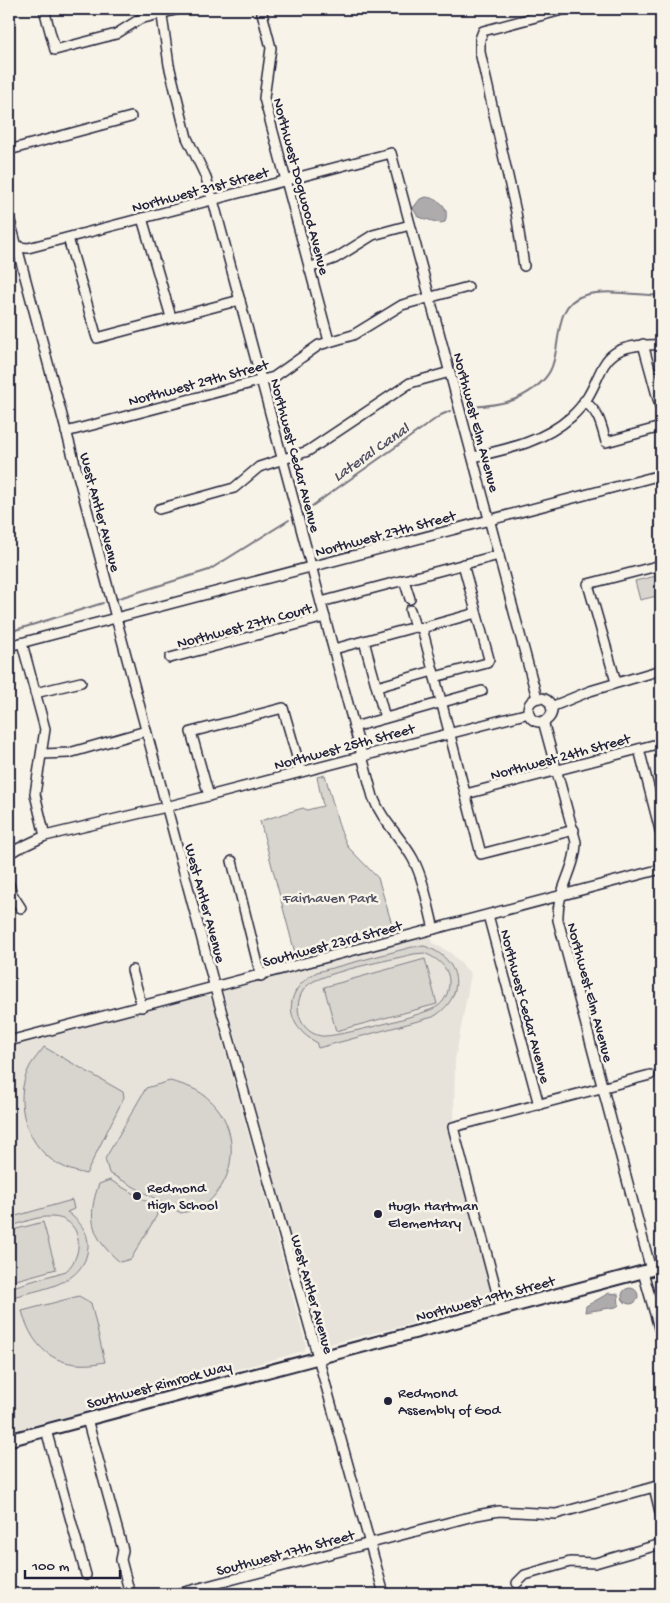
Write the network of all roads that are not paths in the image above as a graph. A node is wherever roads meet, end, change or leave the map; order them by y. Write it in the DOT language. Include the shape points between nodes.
graph roads {
  1 [pos="44,9"];
  2 [pos="179,9"];
  3 [pos="261,9"];
  4 [pos="566,9"];
  5 [pos="162,11"];
  6 [pos="131,117"];
  7 [pos="9,150"];
  8 [pos="391,153"];
  9 [pos="286,180"];
  10 [pos="213,200"];
  11 [pos="9,217"];
  12 [pos="142,218"];
  13 [pos="410,225"];
  14 [pos="68,238"];
  15 [pos="12,246"];
  16 [pos="524,266"];
  17 [pos="309,268"];
  18 [pos="468,287"];
  19 [pos="430,298"];
  20 [pos="240,300"];
  21 [pos="171,317"];
  22 [pos="329,341"];
  23 [pos="643,344"];
  24 [pos="661,345"];
  25 [pos="450,372"];
  26 [pos="261,381"];
  27 [pos="584,401"];
  28 [pos="661,410"];
  29 [pos="661,428"];
  30 [pos="66,432"];
  31 [pos="473,456"];
  32 [pos="283,459"];
  33 [pos="661,475"];
  34 [pos="159,509"];
  35 [pos="490,520"];
  36 [pos="499,555"];
  37 [pos="463,564"];
  38 [pos="661,565"];
  39 [pos="312,567"];
  40 [pos="404,580"];
  41 [pos="410,599"];
  42 [pos="321,602"];
  43 [pos="410,610"];
  44 [pos="476,614"];
  45 [pos="325,617"];
  46 [pos="116,618"];
  47 [pos="418,627"];
  48 [pos="364,641"];
  49 [pos="22,643"];
  50 [pos="9,646"];
  51 [pos="334,649"];
  52 [pos="170,658"];
  53 [pos="661,670"];
  54 [pos="434,674"];
  55 [pos="81,682"];
  56 [pos="616,682"];
  57 [pos="376,687"];
  58 [pos="482,691"];
  59 [pos="35,694"];
  60 [pos="537,698"];
  61 [pos="442,702"];
  62 [pos="552,707"];
  63 [pos="529,713"];
  64 [pos="385,718"];
  65 [pos="543,721"];
  66 [pos="354,726"];
  67 [pos="146,732"];
  68 [pos="450,733"];
  69 [pos="661,743"];
  70 [pos="639,749"];
  71 [pos="42,754"];
  72 [pos="362,756"];
  73 [pos="558,770"];
  74 [pos="301,771"];
  75 [pos="466,794"];
  76 [pos="209,796"];
  77 [pos="166,807"];
  78 [pos="574,830"];
  79 [pos="661,834"];
  80 [pos="45,836"];
  81 [pos="9,853"];
  82 [pos="232,861"];
  83 [pos="661,869"];
  84 [pos="9,884"];
  85 [pos="560,897"];
  86 [pos="21,908"];
  87 [pos="488,915"];
  88 [pos="434,929"];
  89 [pos="132,970"];
  90 [pos="261,976"];
  91 [pos="215,988"];
  92 [pos="142,1007"];
  93 [pos="9,1041"];
  94 [pos="650,1076"];
  95 [pos="602,1088"];
  96 [pos="539,1105"];
  97 [pos="652,1270"];
  98 [pos="501,1308"];
  99 [pos="661,1335"];
  100 [pos="317,1357"];
  101 [pos="87,1419"];
  102 [pos="46,1430"];
  103 [pos="9,1440"];
  104 [pos="657,1486"];
  105 [pos="661,1516"];
  106 [pos="370,1544"];
  107 [pos="661,1544"];
  108 [pos="86,1576"];
  109 [pos="517,1583"];
  110 [pos="130,1594"];
  111 [pos="178,1594"];
  112 [pos="384,1594"];
  1 -- 5 [label="street" via="55,50 116,34"];
  2 -- 5 [label="street"];
  3 -- 9 [label="street, Northwest Dogwood Avenue" via="271,58 264,98"];
  4 -- 16 [label="street" via="484,30 480,39"];
  5 -- 10 [label="street, Northwest Cedar Avenue" via="169,65 187,138 206,175"];
  6 -- 7 [label="street"];
  8 -- 9 [label="street, Northwest 31st Street"];
  8 -- 13 [label="street, Northwest Elm Avenue"];
  9 -- 10 [label="street, Northwest 31st Street"];
  9 -- 17 [label="street, Northwest Dogwood Avenue"];
  10 -- 12 [label="street, Northwest 31st Street"];
  10 -- 20 [label="street, Northwest Cedar Avenue"];
  11 -- 15 [label="street, West Antler Avenue"];
  12 -- 14 [label="street, Northwest 31st Street"];
  12 -- 21 [label="street"];
  13 -- 17 [label="street" via="374,236 336,258"];
  13 -- 19 [label="street, Northwest Elm Avenue"];
  14 -- 15 [label="street, Northwest 31st Street" via="28,248"];
  14 -- 21 [label="street" via="97,338"];
  15 -- 30 [label="street, West Antler Avenue"];
  17 -- 22 [label="street, Northwest Dogwood Avenue"];
  18 -- 19 [label="street, Northwest 29th Street"];
  19 -- 22 [label="street, Northwest 29th Street" via="402,306 353,335"];
  19 -- 25 [label="street, Northwest Elm Avenue"];
  20 -- 21 [label="street"];
  20 -- 26 [label="street, Northwest Cedar Avenue"];
  22 -- 26 [label="street, Northwest 29th Street" via="319,344 285,371"];
  23 -- 24 [label="street"];
  23 -- 27 [label="street" via="618,350 608,359"];
  23 -- 28 [label="street"];
  25 -- 31 [label="street, Northwest Elm Avenue"];
  25 -- 32 [label="street" via="410,383 308,452"];
  26 -- 30 [label="street, Northwest 29th Street"];
  26 -- 32 [label="street, Northwest Cedar Avenue"];
  27 -- 29 [label="street" via="599,415 606,442"];
  27 -- 31 [label="street" via="554,430 537,439 519,447"];
  30 -- 46 [label="street, West Antler Avenue"];
  31 -- 35 [label="street, Northwest Elm Avenue"];
  32 -- 34 [label="street" via="259,467 234,488"];
  32 -- 39 [label="street, Northwest Cedar Avenue"];
  33 -- 35 [label="street, Northwest 27th Street"];
  35 -- 36 [label="street, Northwest Elm Avenue"];
  35 -- 39 [label="street, Northwest 27th Street"];
  36 -- 37 [label="street"];
  36 -- 60 [label="street, Northwest Elm Avenue"];
  37 -- 40 [label="street"];
  37 -- 44 [label="street"];
  38 -- 56 [label="street" via="588,584"];
  39 -- 42 [label="street, Northwest Cedar Avenue"];
  39 -- 46 [label="street, Northwest 27th Street"];
  40 -- 41 [label="street"];
  40 -- 42 [label="street"];
  42 -- 45 [label="street, Northwest Cedar Avenue"];
  43 -- 47 [label="street"];
  44 -- 47 [label="street"];
  44 -- 54 [label="street" via="487,663"];
  45 -- 51 [label="street, Northwest Cedar Avenue"];
  45 -- 52 [label="street, Northwest 27th Court"];
  46 -- 49 [label="street, Northwest 27th Street"];
  46 -- 67 [label="street, West Antler Avenue"];
  47 -- 48 [label="street"];
  47 -- 54 [label="street"];
  48 -- 51 [label="street"];
  48 -- 57 [label="street"];
  49 -- 50 [label="street, Northwest 27th Street"];
  49 -- 59 [label="street"];
  51 -- 66 [label="street, Northwest Cedar Avenue"];
  53 -- 56 [label="street"];
  54 -- 57 [label="street"];
  54 -- 61 [label="street"];
  55 -- 59 [label="street"];
  56 -- 62 [label="street"];
  57 -- 64 [label="street"];
  58 -- 61 [label="street"];
  59 -- 71 [label="street" via="45,729"];
  60 -- 62 [label="street" via="545,699"];
  60 -- 63 [label="street" via="529,705"];
  61 -- 64 [label="street"];
  61 -- 68 [label="street"];
  62 -- 65 [label="street" via="549,717"];
  63 -- 65 [label="street" via="536,721"];
  63 -- 68 [label="street, Northwest 25th Street"];
  64 -- 66 [label="street"];
  65 -- 73 [label="street, Northwest Elm Avenue"];
  66 -- 72 [label="street, Northwest Cedar Avenue"];
  67 -- 71 [label="street" via="68,753"];
  67 -- 77 [label="street, West Antler Avenue"];
  68 -- 72 [label="street, Northwest 25th Street"];
  68 -- 75 [label="street"];
  69 -- 70 [label="street, Northwest 24th Street"];
  70 -- 73 [label="street, Northwest 24th Street"];
  70 -- 79 [label="street"];
  71 -- 80 [label="street" via="35,794"];
  72 -- 74 [label="street, Northwest 25th Street"];
  72 -- 88 [label="street, Northwest Cedar Avenue" via="378,810 420,873"];
  73 -- 75 [label="street, Northwest 24th Street"];
  73 -- 78 [label="street, Northwest Elm Avenue"];
  74 -- 76 [label="street, Northwest 25th Street"];
  74 -- 76 [label="street" via="283,708 191,732"];
  75 -- 78 [label="street" via="482,854"];
  76 -- 77 [label="street, Northwest 25th Street"];
  77 -- 80 [label="street, Northwest 25th Street"];
  77 -- 91 [label="street, West Antler Avenue"];
  78 -- 85 [label="street, Northwest Elm Avenue" via="576,852"];
  80 -- 81 [label="street, Northwest 25th Street"];
  82 -- 90 [label="street"];
  83 -- 85 [label="street, Southwest 23rd Street"];
  84 -- 86 [label="street"];
  85 -- 87 [label="street, Southwest 23rd Street"];
  85 -- 95 [label="street, Northwest Elm Avenue" via="558,920"];
  87 -- 88 [label="street, Southwest 23rd Street"];
  87 -- 96 [label="street, Northwest Cedar Avenue"];
  88 -- 90 [label="street, Southwest 23rd Street"];
  89 -- 92 [label="street"];
  90 -- 91 [label="street, Southwest 23rd Street"];
  91 -- 92 [label="street, Southwest 23rd Street"];
  91 -- 100 [label="street, West Antler Avenue"];
  92 -- 93 [label="street, Southwest 23rd Street"];
  94 -- 95 [label="street"];
  95 -- 96 [label="street"];
  95 -- 97 [label="street, Northwest Elm Avenue"];
  96 -- 98 [label="street" via="453,1127"];
  97 -- 98 [label="main road, Northwest 19th Street"];
  97 -- 99 [label="street, Northwest Elm Avenue"];
  98 -- 100 [label="main road, Northwest 19th Street"];
  100 -- 101 [label="main road, Southwest Rimrock Way"];
  100 -- 106 [label="street, West Antler Avenue"];
  101 -- 102 [label="main road, Southwest Rimrock Way"];
  101 -- 110 [label="street" via="123,1550 121,1560"];
  102 -- 103 [label="main road, Southwest Rimrock Way"];
  102 -- 108 [label="street"];
  104 -- 105 [label="street"];
  104 -- 106 [label="street, Southwest 17th Street" via="556,1514 499,1511"];
  106 -- 111 [label="street, Southwest 17th Street"];
  106 -- 112 [label="street, West Antler Avenue"];
  107 -- 109 [label="street" via="595,1563 570,1562 525,1575"];
}
